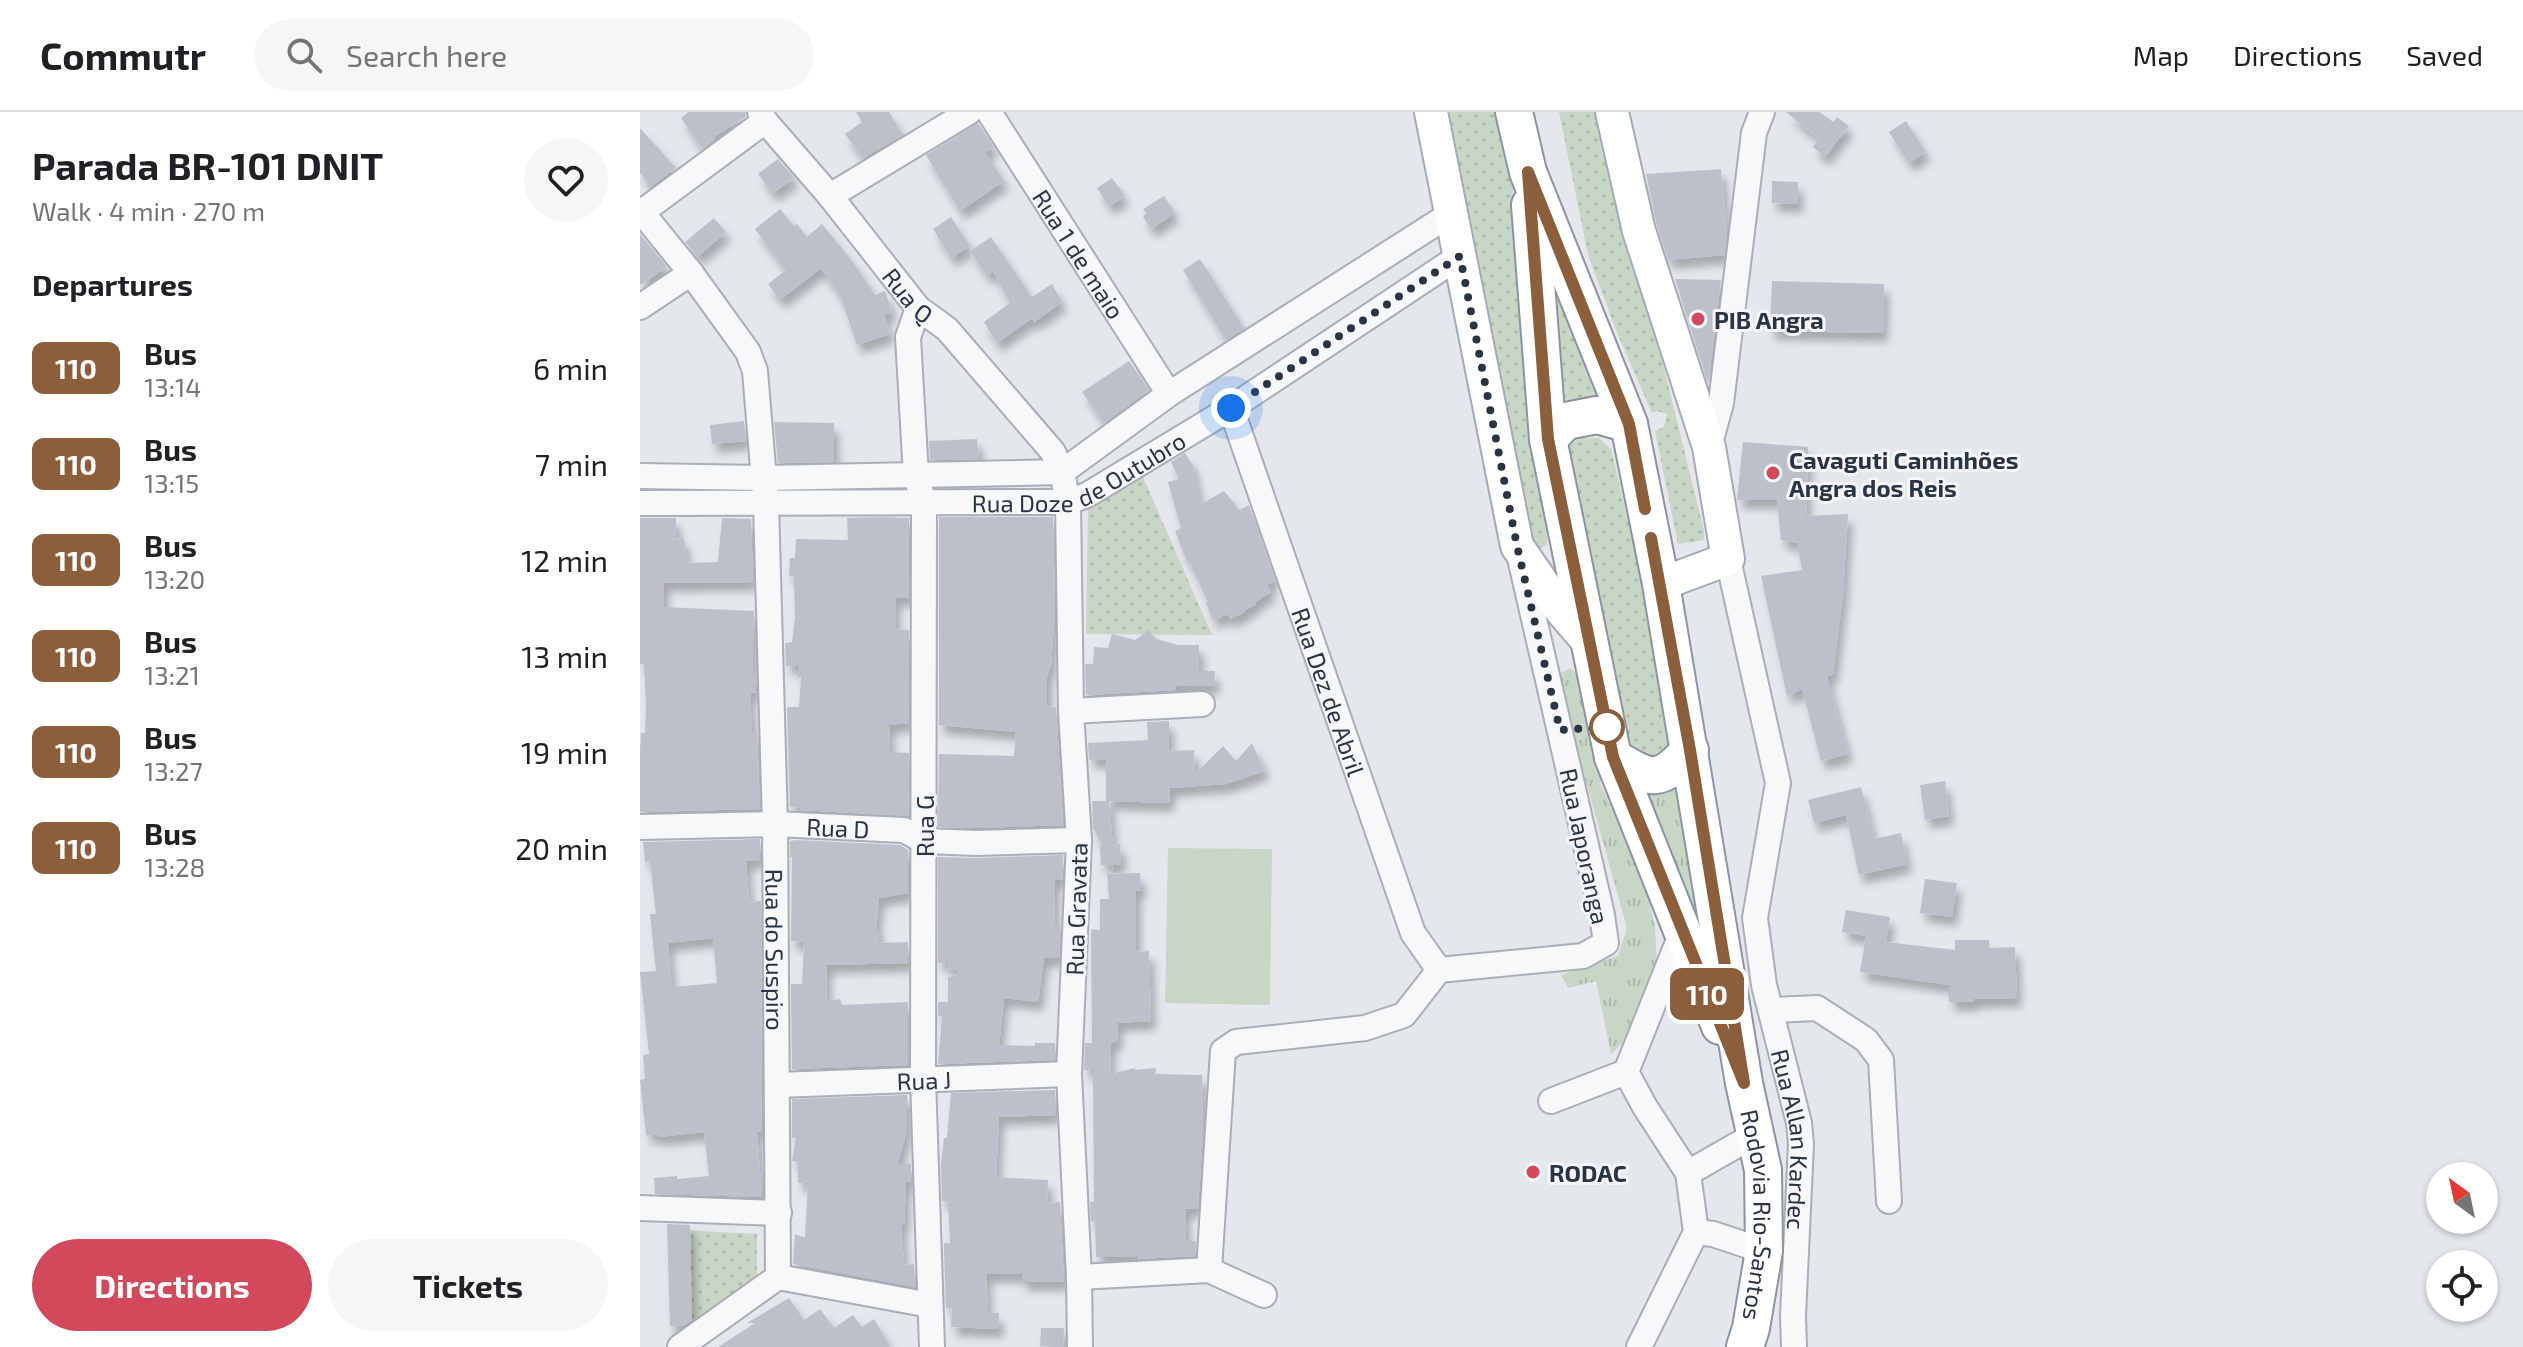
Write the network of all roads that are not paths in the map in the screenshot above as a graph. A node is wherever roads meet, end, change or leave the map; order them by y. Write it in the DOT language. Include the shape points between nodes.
graph roads {
  1 [pos="969,112"];
  2 [pos="989,112"];
  3 [pos="1431,112"];
  4 [pos="1514,112"];
  5 [pos="1612,112"];
  6 [pos="1762,112"];
  7 [pos="763,116"];
  8 [pos="1528,172"];
  9 [pos="830,196"];
  10 [pos="641,211"];
  11 [pos="1452,213"];
  12 [pos="1460,256"];
  13 [pos="691,273"];
  14 [pos="640,307"];
  15 [pos="918,308"];
  16 [pos="1169,394"];
  17 [pos="1231,408"];
  18 [pos="1629,424"];
  19 [pos="1115,434"];
  20 [pos="1548,439"];
  21 [pos="1709,447"];
  22 [pos="1136,466"];
  23 [pos="1062,472"];
  24 [pos="640,476"];
  25 [pos="916,476"];
  26 [pos="764,478"];
  27 [pos="1068,502"];
  28 [pos="640,503"];
  29 [pos="924,503"];
  30 [pos="766,504"];
  31 [pos="1517,546"];
  32 [pos="1728,559"];
  33 [pos="1661,584"];
  34 [pos="1591,645"];
  35 [pos="1202,704"];
  36 [pos="1071,711"];
  37 [pos="1690,750"];
  38 [pos="1613,757"];
  39 [pos="775,824"];
  40 [pos="640,827"];
  41 [pos="1079,840"];
  42 [pos="924,841"];
  43 [pos="1682,932"];
  44 [pos="1439,970"];
  45 [pos="1771,1010"];
  46 [pos="1626,1072"];
  47 [pos="1069,1074"];
  48 [pos="923,1079"];
  49 [pos="1744,1083"];
  50 [pos="778,1085"];
  51 [pos="1551,1101"];
  52 [pos="1756,1134"];
  53 [pos="1688,1173"];
  54 [pos="1889,1201"];
  55 [pos="640,1208"];
  56 [pos="779,1213"];
  57 [pos="1696,1232"];
  58 [pos="1764,1251"];
  59 [pos="1209,1270"];
  60 [pos="778,1277"];
  61 [pos="1079,1277"];
  62 [pos="1264,1295"];
  63 [pos="930,1305"];
  64 [pos="680,1347"];
  65 [pos="932,1347"];
  66 [pos="1080,1347"];
  67 [pos="1639,1347"];
  68 [pos="1745,1347"];
  69 [pos="1794,1347"];
  1 -- 9 [label="street"];
  2 -- 16 [label="street, Rua 1 de maio"];
  3 -- 11 [label="main road, Rua Japoranga"];
  4 -- 8 [label="highway, Rodovia Rio-Santos"];
  5 -- 21 [label="main road" via="1639,231"];
  6 -- 21 [label="street" via="1754,133 1721,403"];
  7 -- 9 [label="street, Rua Q"];
  7 -- 10 [label="street"];
  8 -- 18 [label="highway, Rodovia Rio-Santos"];
  8 -- 20 [label="highway, Rodovia Rio-Santos"];
  9 -- 15 [label="street, Rua Q"];
  10 -- 13 [label="street, Rua do Suspiro"];
  11 -- 12 [label="main road, Rua Japoranga"];
  11 -- 16 [label="street, Rua Doze de Outubro"];
  12 -- 17 [label="street, Rua Doze de Outubro"];
  12 -- 31 [label="main road, Rua Japoranga"];
  13 -- 14 [label="street"];
  13 -- 26 [label="street, Rua do Suspiro" via="748,352 755,371"];
  15 -- 23 [label="street, Rua Q" via="947,329 1053,452"];
  15 -- 25 [label="street, Rua G" via="908,337"];
  16 -- 19 [label="street, Rua Doze de Outubro"];
  17 -- 22 [label="street, Rua Doze de Outubro"];
  17 -- 44 [label="street, Rua Dez de Abril" via="1413,933"];
  18 -- 20 [label="highway" via="1597,415 1566,421"];
  18 -- 33 [label="highway, Rodovia Rio-Santos"];
  19 -- 22 [label="street"];
  19 -- 23 [label="street, Rua Doze de Outubro"];
  20 -- 34 [label="highway, Rodovia Rio-Santos"];
  21 -- 32 [label="main road"];
  22 -- 27 [label="street, Rua Doze de Outubro"];
  23 -- 25 [label="street, Rua Doze de Outubro"];
  23 -- 27 [label="street, Rua Gravata"];
  24 -- 26 [label="street, Rua Doze de Outubro"];
  25 -- 26 [label="street, Rua Doze de Outubro"];
  25 -- 29 [label="street, Rua G"];
  26 -- 30 [label="street, Rua do Suspiro"];
  27 -- 29 [label="street, Rua Doze de Outubro"];
  27 -- 36 [label="street, Rua Gravata"];
  28 -- 30 [label="street, Rua Doze de Outubro"];
  29 -- 30 [label="street, Rua Doze de Outubro"];
  29 -- 42 [label="street, Rua G"];
  30 -- 39 [label="street, Rua do Suspiro"];
  31 -- 34 [label="main road"];
  31 -- 44 [label="street, Rua Japoranga" via="1606,943 1583,956"];
  32 -- 33 [label="main road"];
  32 -- 45 [label="street, Rua Allan Kardec" via="1778,783 1755,918"];
  33 -- 37 [label="highway, Rodovia Rio-Santos"];
  34 -- 38 [label="highway, Rodovia Rio-Santos"];
  35 -- 36 [label="street"];
  36 -- 41 [label="street, Rua Gravata"];
  37 -- 38 [label="highway" via="1671,770 1651,777"];
  37 -- 49 [label="highway, Rodovia Rio-Santos"];
  38 -- 43 [label="highway, Rodovia Rio-Santos"];
  39 -- 40 [label="street, Rua D"];
  39 -- 42 [label="street, Rua D" via="904,830"];
  39 -- 50 [label="street, Rua do Suspiro"];
  41 -- 42 [label="street, Rua D"];
  41 -- 47 [label="street, Rua Gravata"];
  42 -- 48 [label="street, Rua G"];
  43 -- 46 [label="street"];
  43 -- 49 [label="highway, Rodovia Rio-Santos"];
  44 -- 59 [label="street" via="1404,1015 1365,1028 1236,1042 1223,1051"];
  45 -- 54 [label="street" via="1817,1008 1866,1040 1881,1060"];
  45 -- 69 [label="street, Rua Allan Kardec" via="1801,1144"];
  46 -- 51 [label="street"];
  46 -- 53 [label="street"];
  47 -- 48 [label="street, Rua J"];
  47 -- 61 [label="street, Rua Gravata"];
  48 -- 50 [label="street, Rua J"];
  48 -- 63 [label="street, Rua G"];
  49 -- 52 [label="highway, Rodovia Rio-Santos"];
  50 -- 56 [label="street, Rua do Suspiro"];
  52 -- 53 [label="street"];
  52 -- 58 [label="highway, Rodovia Rio-Santos" via="1763,1170"];
  53 -- 57 [label="street"];
  55 -- 56 [label="street"];
  56 -- 60 [label="street, Rua do Suspiro"];
  57 -- 58 [label="street"];
  57 -- 67 [label="street"];
  58 -- 68 [label="highway, Rodovia Rio-Santos"];
  59 -- 61 [label="street"];
  59 -- 62 [label="street"];
  60 -- 63 [label="street"];
  60 -- 64 [label="street"];
  61 -- 66 [label="street, Rua Gravata"];
  63 -- 65 [label="street, Rua G"];
}
